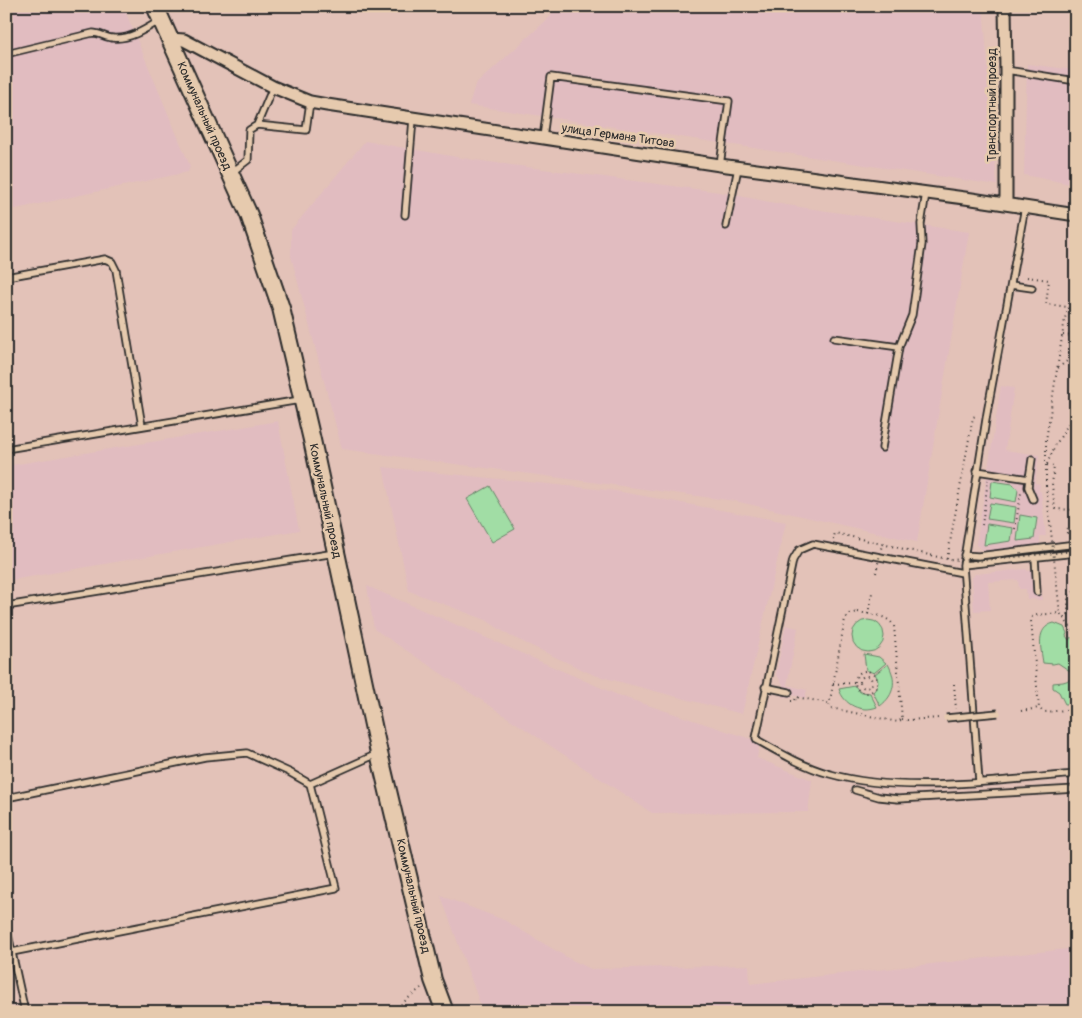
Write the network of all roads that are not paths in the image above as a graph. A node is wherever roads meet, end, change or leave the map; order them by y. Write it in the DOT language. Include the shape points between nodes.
graph roads {
  1 [pos="1004,6"];
  2 [pos="158,13"];
  3 [pos="170,39"];
  4 [pos="6,54"];
  5 [pos="1006,70"];
  6 [pos="1076,81"];
  7 [pos="273,87"];
  8 [pos="310,102"];
  9 [pos="413,119"];
  10 [pos="257,125"];
  11 [pos="543,139"];
  12 [pos="720,165"];
  13 [pos="738,168"];
  14 [pos="230,174"];
  15 [pos="926,192"];
  16 [pos="1006,204"];
  17 [pos="1026,207"];
  18 [pos="406,215"];
  19 [pos="1076,215"];
  20 [pos="726,226"];
  21 [pos="6,277"];
  22 [pos="1011,285"];
  23 [pos="1032,288"];
  24 [pos="834,338"];
  25 [pos="899,347"];
  26 [pos="303,399"];
  27 [pos="142,426"];
  28 [pos="882,448"];
  29 [pos="6,449"];
  30 [pos="1032,459"];
  31 [pos="977,472"];
  32 [pos="1029,479"];
  33 [pos="1032,499"];
  34 [pos="1076,544"];
  35 [pos="1076,552"];
  36 [pos="336,553"];
  37 [pos="964,555"];
  38 [pos="1035,557"];
  39 [pos="963,565"];
  40 [pos="963,573"];
  41 [pos="1037,592"];
  42 [pos="6,606"];
  43 [pos="766,687"];
  44 [pos="788,692"];
  45 [pos="998,713"];
  46 [pos="946,718"];
  47 [pos="379,753"];
  48 [pos="1076,774"];
  49 [pos="979,782"];
  50 [pos="310,784"];
  51 [pos="855,790"];
  52 [pos="1076,790"];
  53 [pos="6,798"];
  54 [pos="6,925"];
  55 [pos="12,952"];
  56 [pos="25,1012"];
  57 [pos="445,1012"];
  1 -- 5 [label="street, Транспортный проезд"];
  2 -- 3 [label="street, Коммунальный проезд"];
  2 -- 4 [label="lane" via="140,33 115,39 93,33"];
  3 -- 7 [label="street, улица Германа Титова" via="194,44"];
  3 -- 14 [label="street, Коммунальный проезд"];
  5 -- 6 [label="lane"];
  5 -- 16 [label="street, Транспортный проезд"];
  7 -- 8 [label="street, улица Германа Титова"];
  7 -- 10 [label="lane"];
  8 -- 9 [label="street, улица Германа Титова"];
  8 -- 10 [label="lane" via="306,130"];
  9 -- 11 [label="street, улица Германа Титова"];
  9 -- 18 [label="lane"];
  10 -- 14 [label="lane" via="249,130 248,160"];
  11 -- 12 [label="street, улица Германа Титова"];
  11 -- 12 [label="lane" via="551,77 729,101"];
  12 -- 13 [label="street, улица Германа Титова"];
  13 -- 15 [label="street, улица Германа Титова"];
  13 -- 20 [label="lane"];
  14 -- 26 [label="street, Коммунальный проезд" via="249,214 278,299"];
  15 -- 16 [label="street, улица Германа Титова"];
  15 -- 25 [label="lane" via="912,315"];
  16 -- 17 [label="street, улица Германа Титова"];
  17 -- 19 [label="street, улица Германа Титова"];
  17 -- 22 [label="lane"];
  21 -- 27 [label="lane" via="105,259 112,262"];
  22 -- 23 [label="lane"];
  22 -- 31 [label="lane"];
  24 -- 25 [label="lane"];
  25 -- 28 [label="lane"];
  26 -- 27 [label="lane"];
  26 -- 36 [label="street, Коммунальный проезд"];
  27 -- 29 [label="lane"];
  30 -- 32 [label="lane"];
  31 -- 32 [label="lane"];
  31 -- 37 [label="lane"];
  32 -- 33 [label="lane"];
  34 -- 37 [label="lane"];
  35 -- 38 [label="lane"];
  36 -- 42 [label="lane"];
  36 -- 47 [label="street, Коммунальный проезд"];
  37 -- 39 [label="lane"];
  38 -- 39 [label="lane"];
  38 -- 41 [label="lane"];
  39 -- 40 [label="lane"];
  40 -- 43 [label="lane" via="813,544 799,550 795,555"];
  40 -- 49 [label="lane"];
  43 -- 44 [label="lane"];
  43 -- 49 [label="lane" via="756,738 794,760 829,774 874,782 906,785"];
  45 -- 46 [label="lane, bridge"];
  47 -- 50 [label="lane"];
  47 -- 57 [label="street, Коммунальный проезд" via="433,980"];
  48 -- 49 [label="lane"];
  50 -- 53 [label="lane" via="247,753 205,757"];
  50 -- 55 [label="lane" via="336,888"];
  51 -- 52 [label="lane" via="898,800"];
  54 -- 55 [label="lane"];
  55 -- 56 [label="lane"];
}
